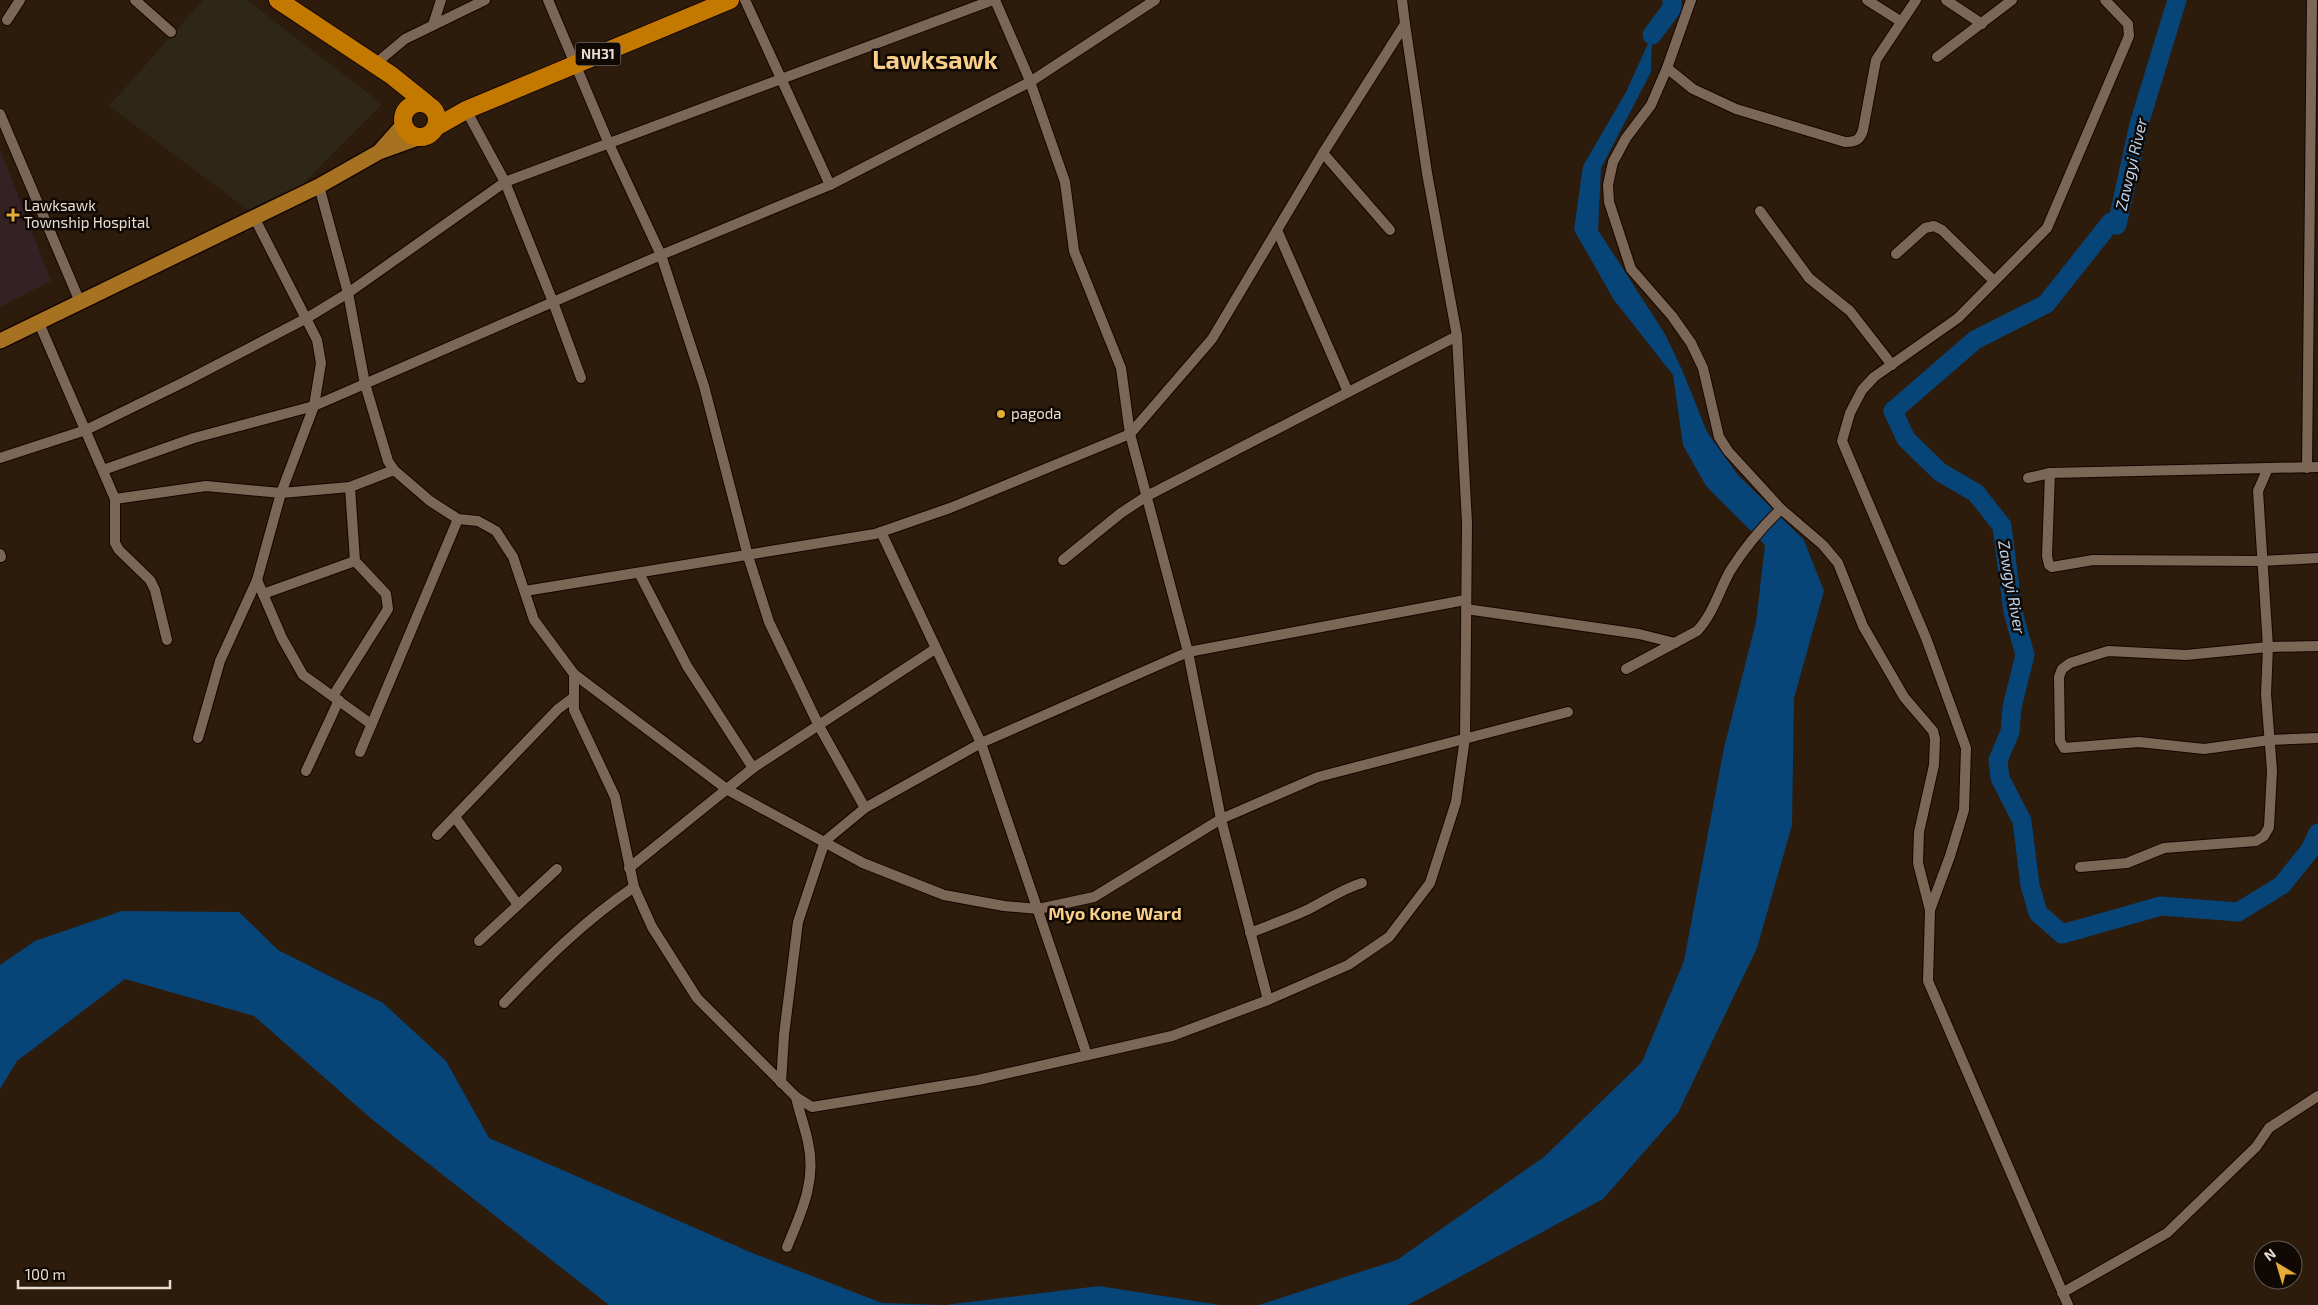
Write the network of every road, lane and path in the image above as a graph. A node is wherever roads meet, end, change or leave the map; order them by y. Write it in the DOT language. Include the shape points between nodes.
graph roads {
  1 [pos="20,0"];
  2 [pos="135,0"];
  3 [pos="278,0"];
  4 [pos="441,0"];
  5 [pos="485,0"];
  6 [pos="548,0"];
  7 [pos="730,0"];
  8 [pos="745,0"];
  9 [pos="994,0"];
  10 [pos="1155,0"];
  11 [pos="1402,0"];
  12 [pos="1691,0"];
  13 [pos="1867,0"];
  14 [pos="1916,0"];
  15 [pos="1946,0"];
  16 [pos="2012,0"];
  17 [pos="2105,0"];
  18 [pos="2312,0"];
  19 [pos="6,20"];
  20 [pos="1900,21"];
  21 [pos="1405,24"];
  22 [pos="1982,24"];
  23 [pos="433,25"];
  24 [pos="170,32"];
  25 [pos="1937,58"];
  26 [pos="375,64"];
  27 [pos="575,64"];
  28 [pos="1667,68"];
  29 [pos="391,75"];
  30 [pos="782,79"];
  31 [pos="1030,82"];
  32 [pos="430,106"];
  33 [pos="466,110"];
  34 [pos="0,114"];
  35 [pos="403,122"];
  36 [pos="436,127"];
  37 [pos="418,138"];
  38 [pos="610,144"];
  39 [pos="379,152"];
  40 [pos="1323,153"];
  41 [pos="505,182"];
  42 [pos="319,186"];
  43 [pos="830,186"];
  44 [pos="1760,211"];
  45 [pos="254,217"];
  46 [pos="1277,230"];
  47 [pos="1390,230"];
  48 [pos="1896,254"];
  49 [pos="661,255"];
  50 [pos="1994,281"];
  51 [pos="348,293"];
  52 [pos="80,302"];
  53 [pos="554,302"];
  54 [pos="307,318"];
  55 [pos="38,323"];
  56 [pos="1457,336"];
  57 [pos="0,341"];
  58 [pos="1892,365"];
  59 [pos="580,378"];
  60 [pos="366,384"];
  61 [pos="1348,392"];
  62 [pos="314,406"];
  63 [pos="86,430"];
  64 [pos="1130,434"];
  65 [pos="0,458"];
  66 [pos="2318,467"];
  67 [pos="2268,468"];
  68 [pos="2307,468"];
  69 [pos="103,470"];
  70 [pos="394,470"];
  71 [pos="2050,473"];
  72 [pos="2028,478"];
  73 [pos="350,487"];
  74 [pos="281,493"];
  75 [pos="1147,496"];
  76 [pos="115,499"];
  77 [pos="1780,510"];
  78 [pos="458,519"];
  79 [pos="880,532"];
  80 [pos="748,556"];
  81 [pos="2318,558"];
  82 [pos="1063,560"];
  83 [pos="355,561"];
  84 [pos="2262,561"];
  85 [pos="640,573"];
  86 [pos="257,580"];
  87 [pos="525,591"];
  88 [pos="263,594"];
  89 [pos="1466,604"];
  90 [pos="167,640"];
  91 [pos="1676,642"];
  92 [pos="2318,646"];
  93 [pos="2268,647"];
  94 [pos="935,649"];
  95 [pos="1188,652"];
  96 [pos="1626,668"];
  97 [pos="574,674"];
  98 [pos="336,698"];
  99 [pos="574,698"];
  100 [pos="1568,712"];
  101 [pos="371,724"];
  102 [pos="819,726"];
  103 [pos="198,738"];
  104 [pos="1465,738"];
  105 [pos="2318,738"];
  106 [pos="2270,740"];
  107 [pos="980,743"];
  108 [pos="360,752"];
  109 [pos="753,768"];
  110 [pos="306,771"];
  111 [pos="728,790"];
  112 [pos="865,808"];
  113 [pos="456,817"];
  114 [pos="1221,819"];
  115 [pos="438,835"];
  116 [pos="825,841"];
  117 [pos="2080,867"];
  118 [pos="629,868"];
  119 [pos="557,869"];
  120 [pos="1362,882"];
  121 [pos="634,887"];
  122 [pos="518,905"];
  123 [pos="1038,909"];
  124 [pos="1930,910"];
  125 [pos="1250,932"];
  126 [pos="479,941"];
  127 [pos="1268,1000"];
  128 [pos="504,1003"];
  129 [pos="1087,1055"];
  130 [pos="781,1083"];
  131 [pos="2318,1096"];
  132 [pos="796,1097"];
  133 [pos="786,1247"];
  134 [pos="2062,1293"];
  135 [pos="2068,1305"];
  1 -- 19 [label="street"];
  2 -- 24 [label="street"];
  3 -- 26 [label="highway"];
  4 -- 23 [label="street"];
  5 -- 23 [label="street"];
  6 -- 27 [label="street"];
  7 -- 27 [label="highway, NH31"];
  8 -- 30 [label="street"];
  9 -- 30 [label="street"];
  9 -- 31 [label="street"];
  10 -- 31 [label="street"];
  11 -- 21 [label="street"];
  12 -- 28 [label="street"];
  13 -- 20 [label="street"];
  14 -- 20 [label="street"];
  15 -- 22 [label="street"];
  16 -- 22 [label="street"];
  17 -- 50 [label="street" via="2128,24 2129,36 2048,228"];
  18 -- 68 [label="street"];
  20 -- 28 [label="street" via="1876,60 1863,130 1854,142 1736,109 1693,90"];
  21 -- 40 [label="street"];
  21 -- 56 [label="street" via="1427,173"];
  22 -- 25 [label="street"];
  23 -- 26 [label="street" via="405,39"];
  26 -- 29 [label="highway"];
  27 -- 33 [label="highway, NH31"];
  27 -- 38 [label="street"];
  28 -- 77 [label="street" via="1651,105 1613,162 1608,186 1609,202 1631,269 1672,316 1703,368 1719,437"];
  29 -- 32 [label="highway"];
  29 -- 35 [label="highway"];
  30 -- 38 [label="street"];
  30 -- 43 [label="street"];
  31 -- 43 [label="street"];
  31 -- 64 [label="street" via="1065,182 1074,251 1121,368"];
  32 -- 33 [label="highway, NH31"];
  32 -- 35 [label="highway, NH31" via="418,102 411,105 405,110"];
  32 -- 36 [label="highway" via="438,118"];
  33 -- 36 [label="highway, NH31"];
  33 -- 41 [label="street"];
  34 -- 52 [label="street"];
  35 -- 37 [label="highway" via="409,134"];
  35 -- 39 [label="main road"];
  36 -- 37 [label="highway, NH31" via="429,135"];
  37 -- 39 [label="main road"];
  38 -- 41 [label="street"];
  38 -- 49 [label="street"];
  39 -- 42 [label="main road"];
  40 -- 46 [label="street"];
  40 -- 47 [label="street"];
  41 -- 51 [label="street"];
  41 -- 53 [label="street"];
  42 -- 45 [label="main road"];
  42 -- 51 [label="street"];
  43 -- 49 [label="street"];
  44 -- 58 [label="street" via="1809,278 1850,311"];
  45 -- 52 [label="main road"];
  45 -- 54 [label="street"];
  46 -- 61 [label="street"];
  46 -- 64 [label="street" via="1212,340"];
  48 -- 50 [label="street" via="1925,228 1934,226"];
  49 -- 53 [label="street"];
  49 -- 80 [label="street" via="704,386"];
  50 -- 58 [label="street" via="1958,318"];
  51 -- 54 [label="street"];
  51 -- 60 [label="street"];
  52 -- 55 [label="main road"];
  53 -- 59 [label="street"];
  53 -- 60 [label="street"];
  54 -- 62 [label="street" via="317,340 321,363"];
  54 -- 63 [label="street"];
  55 -- 57 [label="main road"];
  55 -- 63 [label="street"];
  56 -- 61 [label="street"];
  56 -- 89 [label="street" via="1467,523"];
  58 -- 124 [label="street" via="1874,376 1862,390 1850,413 1842,441 1926,638 1966,748 1964,810"];
  60 -- 62 [label="street"];
  60 -- 70 [label="street" via="388,461"];
  61 -- 75 [label="street"];
  62 -- 69 [label="street" via="194,438"];
  62 -- 74 [label="street"];
  63 -- 65 [label="street"];
  63 -- 69 [label="street"];
  64 -- 75 [label="street"];
  64 -- 79 [label="street" via="950,508"];
  66 -- 68 [label="street"];
  67 -- 68 [label="street"];
  67 -- 71 [label="street"];
  67 -- 84 [label="street" via="2258,491"];
  69 -- 76 [label="street"];
  70 -- 73 [label="street"];
  70 -- 78 [label="street" via="430,501"];
  71 -- 72 [label="street"];
  71 -- 84 [label="street" via="2047,556 2052,567 2093,560"];
  73 -- 74 [label="street"];
  73 -- 83 [label="street"];
  74 -- 76 [label="street" via="206,486"];
  74 -- 86 [label="street"];
  75 -- 82 [label="street"];
  75 -- 95 [label="street"];
  76 -- 90 [label="street" via="115,543 150,580"];
  77 -- 91 [label="street" via="1753,537 1729,573 1705,623 1697,632"];
  77 -- 124 [label="street" via="1823,545 1838,562 1863,626 1904,697 1933,731 1934,765 1922,812 1918,856"];
  78 -- 87 [label="street" via="478,522 496,531 513,556"];
  78 -- 101 [label="street"];
  79 -- 80 [label="street"];
  79 -- 94 [label="street"];
  80 -- 85 [label="street"];
  80 -- 102 [label="street" via="769,622"];
  81 -- 84 [label="street"];
  83 -- 88 [label="street"];
  83 -- 98 [label="street" via="386,594 388,609"];
  84 -- 93 [label="street"];
  85 -- 87 [label="street"];
  85 -- 109 [label="street" via="687,666"];
  86 -- 88 [label="street"];
  86 -- 103 [label="street" via="220,661"];
  87 -- 97 [label="street" via="534,620"];
  88 -- 98 [label="street" via="303,675"];
  89 -- 91 [label="street"];
  89 -- 95 [label="street"];
  89 -- 104 [label="street"];
  91 -- 96 [label="street"];
  92 -- 93 [label="street"];
  93 -- 106 [label="street" via="2266,694"];
  93 -- 106 [label="street" via="2186,655 2108,651 2070,663 2062,669 2059,677 2060,741 2064,748 2139,742 2204,749"];
  94 -- 102 [label="street"];
  94 -- 107 [label="street"];
  95 -- 107 [label="street"];
  95 -- 114 [label="street"];
  97 -- 99 [label="street"];
  97 -- 111 [label="street"];
  98 -- 101 [label="street"];
  98 -- 110 [label="street"];
  99 -- 113 [label="street" via="558,709"];
  99 -- 118 [label="street" via="574,710 615,797"];
  100 -- 104 [label="street"];
  101 -- 108 [label="street"];
  102 -- 109 [label="street"];
  102 -- 112 [label="street"];
  104 -- 114 [label="street" via="1318,777"];
  104 -- 127 [label="street" via="1456,802 1430,883 1389,937 1348,965"];
  105 -- 106 [label="street"];
  106 -- 117 [label="street" via="2269,827 2264,836 2256,840 2164,848 2128,863"];
  107 -- 112 [label="street"];
  107 -- 123 [label="street"];
  109 -- 111 [label="street"];
  111 -- 116 [label="street"];
  111 -- 118 [label="street"];
  112 -- 116 [label="street"];
  113 -- 115 [label="street"];
  113 -- 122 [label="street"];
  114 -- 123 [label="street" via="1094,897"];
  114 -- 125 [label="street"];
  116 -- 123 [label="street" via="864,863 944,895"];
  116 -- 130 [label="street" via="798,922"];
  118 -- 121 [label="street"];
  119 -- 122 [label="street"];
  120 -- 125 [label="street" via="1343,888 1308,910"];
  121 -- 128 [label="street" via="603,908 553,952"];
  121 -- 130 [label="street" via="652,927 696,998"];
  122 -- 126 [label="street"];
  123 -- 129 [label="street"];
  124 -- 134 [label="street" via="1928,981"];
  125 -- 127 [label="street"];
  127 -- 129 [label="street" via="1172,1036"];
  129 -- 132 [label="street" via="978,1080 812,1107"];
  130 -- 132 [label="street"];
  131 -- 134 [label="street" via="2269,1128 2256,1147 2167,1233"];
  132 -- 133 [label="street" via="809,1144 811,1178 806,1202"];
  134 -- 135 [label="street"];
}
